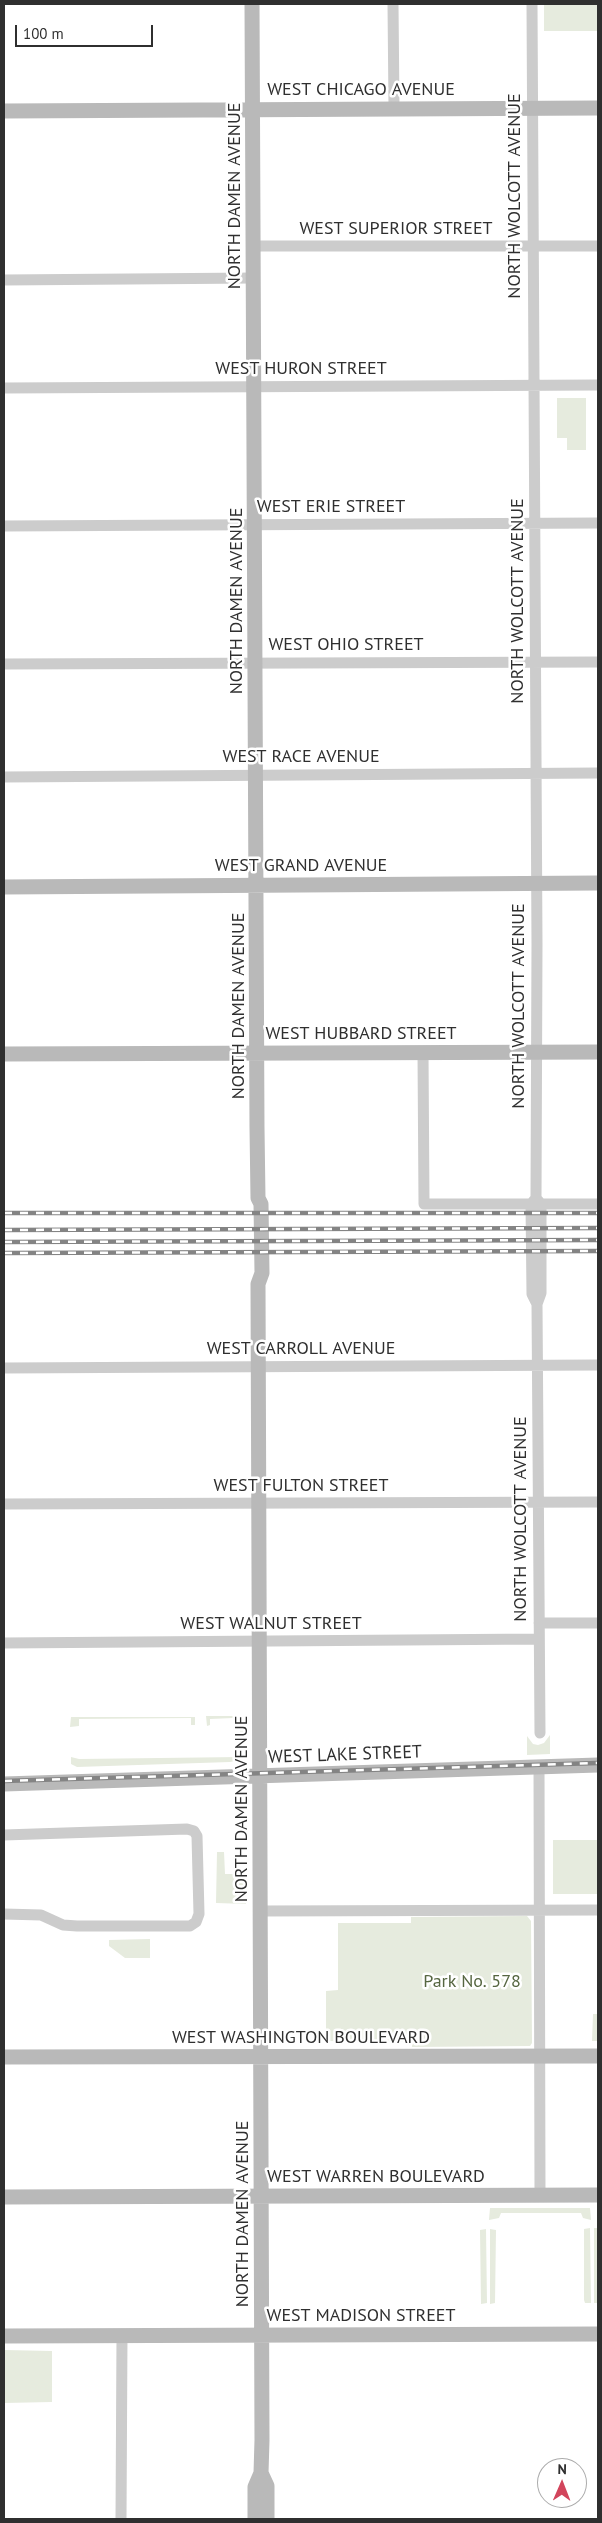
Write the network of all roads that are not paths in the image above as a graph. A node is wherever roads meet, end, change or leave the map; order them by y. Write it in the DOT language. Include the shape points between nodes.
graph roads {
  1 [pos="252,4"];
  2 [pos="393,4"];
  3 [pos="532,4"];
  4 [pos="394,108"];
  5 [pos="532,108"];
  6 [pos="598,108"];
  7 [pos="253,109"];
  8 [pos="4,110"];
  9 [pos="254,246"];
  10 [pos="533,246"];
  11 [pos="598,246"];
  12 [pos="254,278"];
  13 [pos="4,280"];
  14 [pos="598,385"];
  15 [pos="534,386"];
  16 [pos="254,387"];
  17 [pos="4,388"];
  18 [pos="535,524"];
  19 [pos="598,524"];
  20 [pos="255,525"];
  21 [pos="4,526"];
  22 [pos="535,662"];
  23 [pos="598,662"];
  24 [pos="256,663"];
  25 [pos="4,664"];
  26 [pos="598,773"];
  27 [pos="536,774"];
  28 [pos="256,775"];
  29 [pos="4,776"];
  30 [pos="537,884"];
  31 [pos="598,884"];
  32 [pos="257,885"];
  33 [pos="4,887"];
  34 [pos="423,1052"];
  35 [pos="536,1052"];
  36 [pos="598,1052"];
  37 [pos="258,1053"];
  38 [pos="4,1054"];
  39 [pos="536,1202"];
  40 [pos="598,1204"];
  41 [pos="598,1365"];
  42 [pos="537,1366"];
  43 [pos="258,1367"];
  44 [pos="4,1368"];
  45 [pos="538,1502"];
  46 [pos="598,1502"];
  47 [pos="259,1503"];
  48 [pos="4,1504"];
  49 [pos="539,1623"];
  50 [pos="598,1623"];
  51 [pos="539,1640"];
  52 [pos="260,1641"];
  53 [pos="4,1643"];
  54 [pos="540,1734"];
  55 [pos="598,1766"];
  56 [pos="539,1767"];
  57 [pos="260,1776"];
  58 [pos="4,1784"];
  59 [pos="4,1835"];
  60 [pos="539,1910"];
  61 [pos="598,1910"];
  62 [pos="261,1911"];
  63 [pos="4,1914"];
  64 [pos="540,2056"];
  65 [pos="598,2056"];
  66 [pos="4,2057"];
  67 [pos="262,2057"];
  68 [pos="540,2195"];
  69 [pos="598,2195"];
  70 [pos="262,2196"];
  71 [pos="4,2197"];
  72 [pos="598,2334"];
  73 [pos="122,2335"];
  74 [pos="262,2335"];
  75 [pos="4,2336"];
  76 [pos="261,2473"];
  77 [pos="121,2519"];
  78 [pos="255,2519"];
  79 [pos="267,2519"];
  1 -- 7 [label="main road, NORTH DAMEN AVENUE"];
  2 -- 4 [label="street"];
  3 -- 5 [label="street, NORTH WOLCOTT AVENUE"];
  4 -- 5 [label="main road, WEST CHICAGO AVENUE"];
  4 -- 7 [label="main road, WEST CHICAGO AVENUE"];
  5 -- 6 [label="main road, WEST CHICAGO AVENUE"];
  5 -- 10 [label="street, NORTH WOLCOTT AVENUE"];
  7 -- 8 [label="main road, WEST CHICAGO AVENUE"];
  7 -- 9 [label="main road, NORTH DAMEN AVENUE"];
  9 -- 10 [label="street, WEST SUPERIOR STREET"];
  9 -- 12 [label="main road, NORTH DAMEN AVENUE"];
  10 -- 11 [label="street, WEST SUPERIOR STREET"];
  10 -- 15 [label="street, NORTH WOLCOTT AVENUE"];
  12 -- 13 [label="street"];
  12 -- 16 [label="main road, NORTH DAMEN AVENUE"];
  14 -- 15 [label="street, WEST HURON STREET"];
  15 -- 16 [label="street, WEST HURON STREET"];
  15 -- 18 [label="street, NORTH WOLCOTT AVENUE"];
  16 -- 17 [label="street, WEST HURON STREET"];
  16 -- 20 [label="main road, NORTH DAMEN AVENUE"];
  18 -- 19 [label="street, WEST ERIE STREET"];
  18 -- 20 [label="street, WEST ERIE STREET"];
  18 -- 22 [label="street, NORTH WOLCOTT AVENUE"];
  20 -- 21 [label="street, WEST ERIE STREET"];
  20 -- 24 [label="main road, NORTH DAMEN AVENUE"];
  22 -- 23 [label="street, WEST OHIO STREET"];
  22 -- 24 [label="street, WEST OHIO STREET"];
  22 -- 27 [label="street, NORTH WOLCOTT AVENUE"];
  24 -- 25 [label="street, WEST OHIO STREET"];
  24 -- 28 [label="main road, NORTH DAMEN AVENUE"];
  26 -- 27 [label="street, WEST RACE AVENUE"];
  27 -- 28 [label="street, WEST RACE AVENUE"];
  27 -- 30 [label="street, NORTH WOLCOTT AVENUE"];
  28 -- 29 [label="street, WEST RACE AVENUE"];
  28 -- 32 [label="main road, NORTH DAMEN AVENUE"];
  30 -- 31 [label="main road, WEST GRAND AVENUE"];
  30 -- 32 [label="main road, WEST GRAND AVENUE"];
  30 -- 35 [label="street, NORTH WOLCOTT AVENUE"];
  32 -- 33 [label="main road, WEST GRAND AVENUE"];
  32 -- 37 [label="main road, NORTH DAMEN AVENUE"];
  34 -- 35 [label="main road, WEST HUBBARD STREET"];
  34 -- 37 [label="main road, WEST HUBBARD STREET"];
  34 -- 39 [label="street" via="424,1204"];
  35 -- 36 [label="main road, WEST HUBBARD STREET"];
  35 -- 39 [label="street, NORTH WOLCOTT AVENUE"];
  37 -- 38 [label="main road, WEST HUBBARD STREET"];
  37 -- 43 [label="main road, NORTH DAMEN AVENUE" via="258,1198 262,1204"];
  39 -- 40 [label="street"];
  39 -- 42 [label="street, NORTH WOLCOTT AVENUE" via="541,1293 537,1304"];
  41 -- 42 [label="street, WEST CARROLL AVENUE"];
  42 -- 43 [label="street, WEST CARROLL AVENUE"];
  42 -- 45 [label="street, NORTH WOLCOTT AVENUE"];
  43 -- 44 [label="street, WEST CARROLL AVENUE"];
  43 -- 47 [label="main road, NORTH DAMEN AVENUE"];
  45 -- 46 [label="street, WEST FULTON STREET"];
  45 -- 47 [label="street, WEST FULTON STREET"];
  45 -- 49 [label="street, NORTH WOLCOTT AVENUE"];
  47 -- 48 [label="street, WEST FULTON STREET"];
  47 -- 52 [label="main road, NORTH DAMEN AVENUE"];
  49 -- 50 [label="street"];
  49 -- 51 [label="street, NORTH WOLCOTT AVENUE"];
  51 -- 52 [label="street, WEST WALNUT STREET"];
  51 -- 54 [label="street, NORTH WOLCOTT AVENUE"];
  52 -- 53 [label="street, WEST WALNUT STREET"];
  52 -- 57 [label="main road, NORTH DAMEN AVENUE"];
  55 -- 56 [label="main road, WEST LAKE STREET"];
  56 -- 57 [label="main road, WEST LAKE STREET"];
  56 -- 60 [label="street"];
  57 -- 58 [label="main road, WEST LAKE STREET"];
  57 -- 62 [label="main road, NORTH DAMEN AVENUE"];
  59 -- 63 [label="street" via="194,1831 197,1836 200,1914 190,1926 78,1926 63,1925 41,1915"];
  60 -- 61 [label="street"];
  60 -- 62 [label="street"];
  60 -- 64 [label="street"];
  62 -- 67 [label="main road, NORTH DAMEN AVENUE"];
  64 -- 65 [label="main road, WEST WASHINGTON BOULEVARD"];
  64 -- 67 [label="main road, WEST WASHINGTON BOULEVARD"];
  64 -- 68 [label="street"];
  66 -- 67 [label="main road, WEST WASHINGTON BOULEVARD"];
  67 -- 70 [label="main road, NORTH DAMEN AVENUE"];
  68 -- 69 [label="main road, WEST WARREN BOULEVARD"];
  68 -- 70 [label="main road, WEST WARREN BOULEVARD"];
  70 -- 71 [label="main road, WEST WARREN BOULEVARD"];
  70 -- 74 [label="main road, NORTH DAMEN AVENUE"];
  72 -- 74 [label="main road, WEST MADISON STREET"];
  73 -- 74 [label="main road, WEST MADISON STREET"];
  73 -- 75 [label="main road, WEST MADISON STREET"];
  73 -- 77 [label="street"];
  74 -- 76 [label="main road, NORTH DAMEN AVENUE"];
  76 -- 78 [label="main road" via="255,2487"];
  76 -- 79 [label="main road" via="267,2486"];
}
